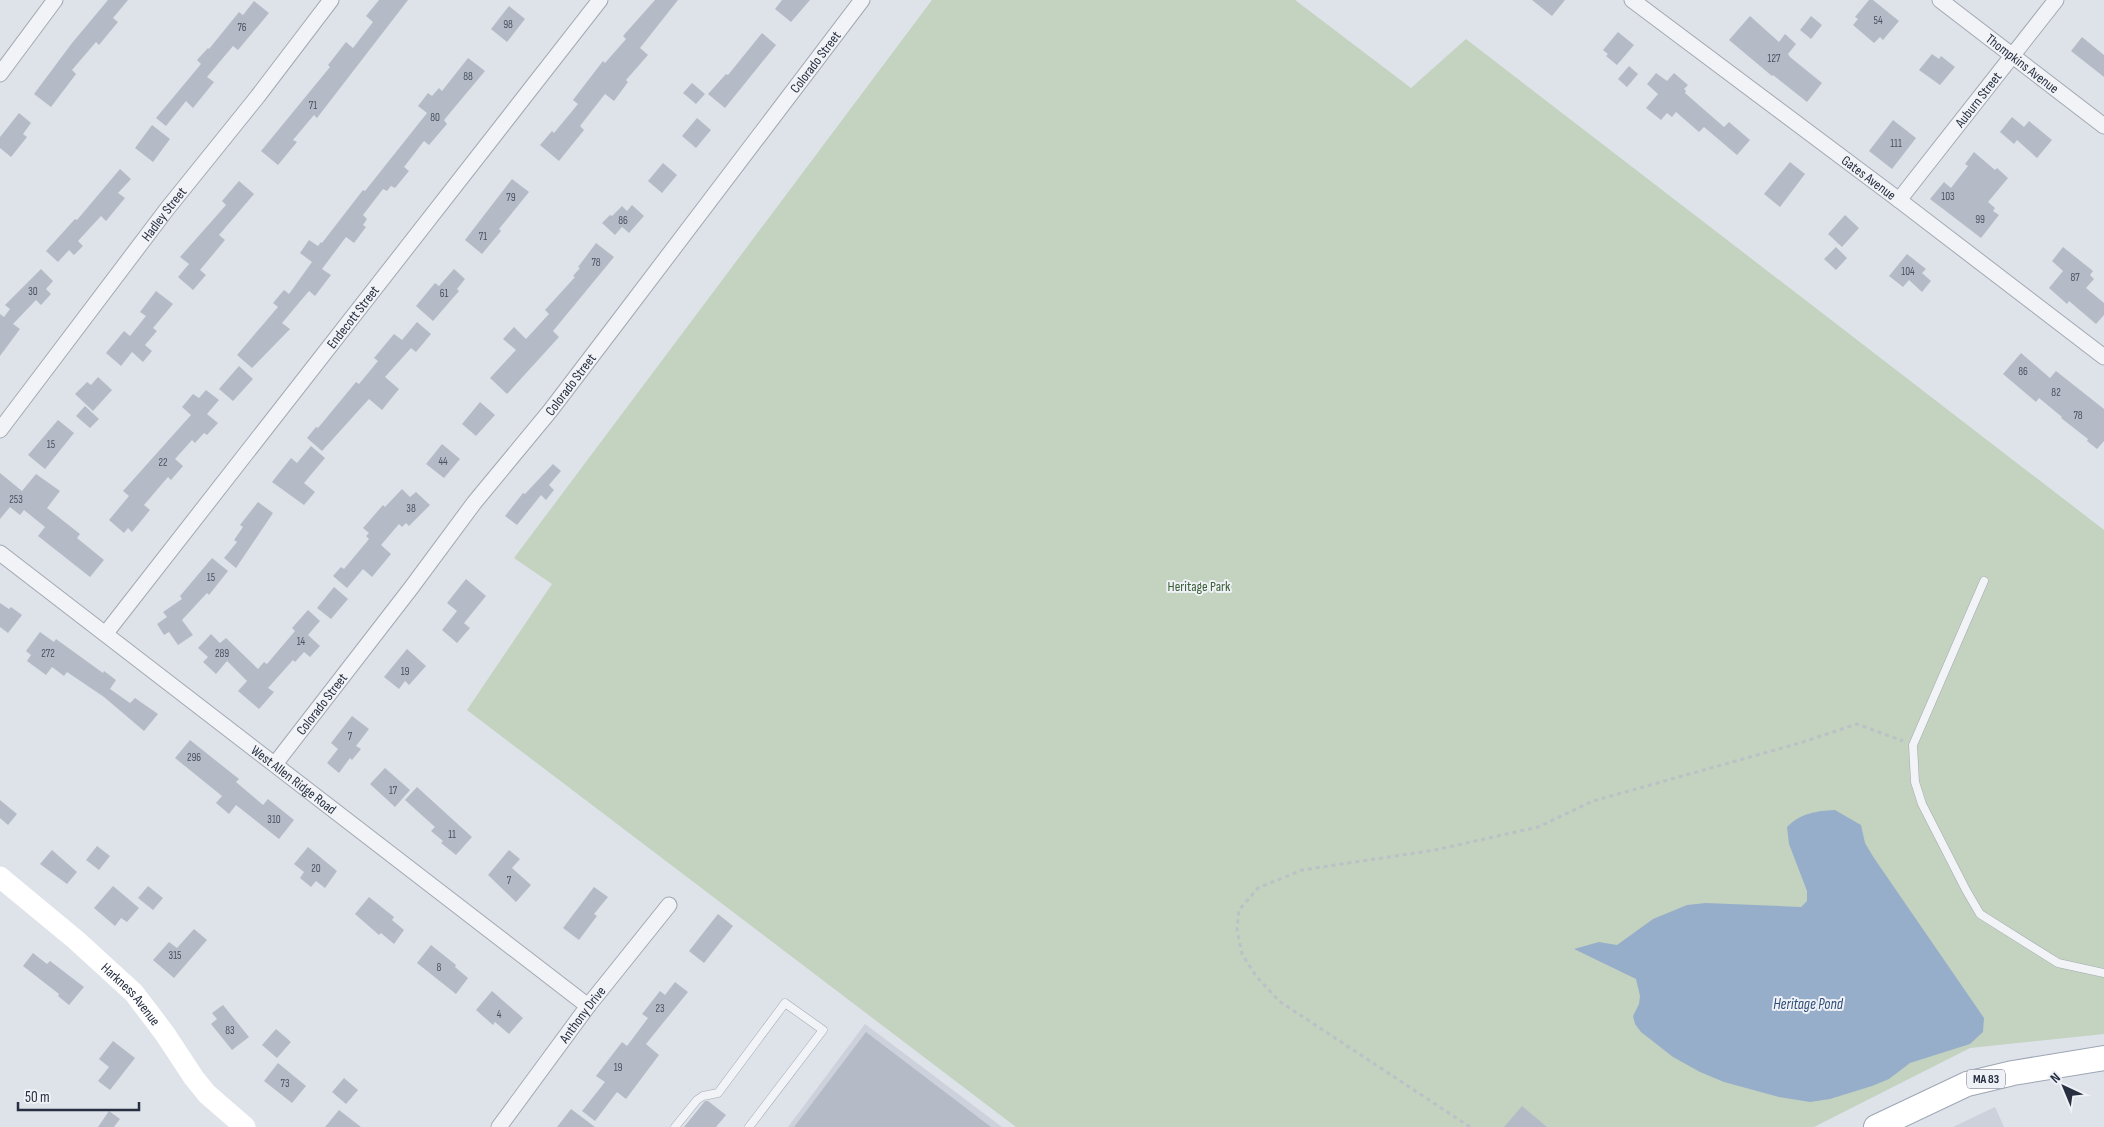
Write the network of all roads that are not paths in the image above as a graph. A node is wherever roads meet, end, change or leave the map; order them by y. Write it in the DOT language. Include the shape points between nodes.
graph roads {
  1 [pos="331,0"];
  2 [pos="600,0"];
  3 [pos="862,0"];
  4 [pos="1632,0"];
  5 [pos="1940,0"];
  6 [pos="2056,0"];
  7 [pos="52,1"];
  8 [pos="2014,55"];
  9 [pos="0,74"];
  10 [pos="2104,126"];
  11 [pos="1899,200"];
  12 [pos="2104,357"];
  13 [pos="0,430"];
  14 [pos="0,553"];
  15 [pos="1984,581"];
  16 [pos="106,633"];
  17 [pos="275,764"];
  18 [pos="0,878"];
  19 [pos="669,905"];
  20 [pos="2104,973"];
  21 [pos="588,1006"];
  22 [pos="2104,1058"];
  23 [pos="245,1127"];
  24 [pos="499,1127"];
  25 [pos="675,1127"];
  26 [pos="749,1127"];
  27 [pos="1876,1127"];
  1 -- 13 [label="street, Hadley Street"];
  2 -- 16 [label="street, Endecott Street"];
  3 -- 17 [label="street, Colorado Street" via="617,323 474,503"];
  4 -- 11 [label="street, Gates Avenue"];
  5 -- 8 [label="street, Thompkins Avenue"];
  6 -- 8 [label="street, Auburn Street"];
  7 -- 9 [label="street"];
  8 -- 10 [label="street, Thompkins Avenue"];
  8 -- 11 [label="street, Auburn Street"];
  11 -- 12 [label="street, Gates Avenue"];
  14 -- 16 [label="street, West Allen Ridge Road"];
  15 -- 20 [label="lane" via="1913,745 1915,782 1922,804 1980,914 2058,962"];
  16 -- 17 [label="street, West Allen Ridge Road"];
  17 -- 21 [label="street, West Allen Ridge Road"];
  18 -- 23 [label="main road, Harkness Avenue" via="76,940 134,994 207,1094"];
  19 -- 21 [label="street, Anthony Drive"];
  21 -- 24 [label="street, Anthony Drive"];
  22 -- 27 [label="main road, MA 83" via="2013,1072 1967,1084"];
  25 -- 26 [label="lane" via="691,1105 704,1096 718,1093 785,1003 824,1030"];
}
